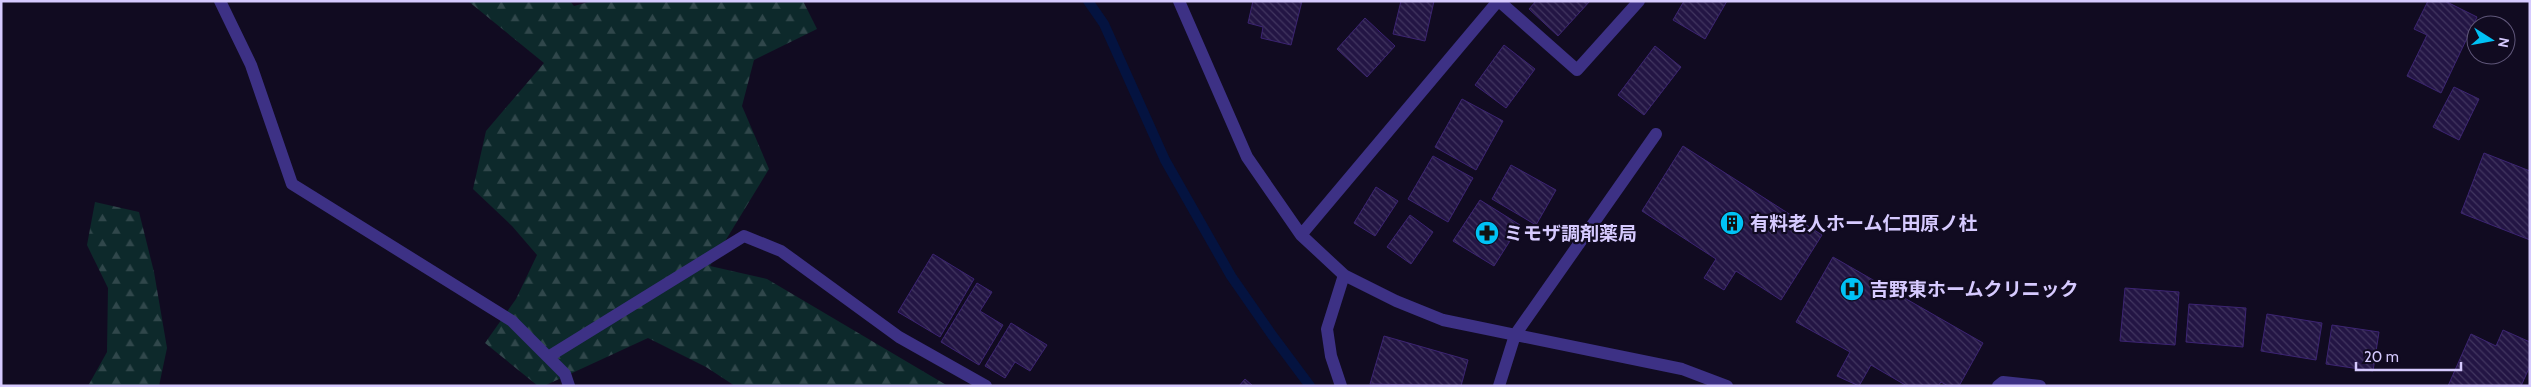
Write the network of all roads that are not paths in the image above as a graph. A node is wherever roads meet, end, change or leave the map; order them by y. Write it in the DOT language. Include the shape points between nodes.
graph roads {
  1 [pos="220,1"];
  2 [pos="1179,1"];
  3 [pos="1499,1"];
  4 [pos="1639,1"];
  5 [pos="1656,134"];
  6 [pos="1301,235"];
  7 [pos="1344,275"];
  8 [pos="1515,335"];
  9 [pos="548,357"];
  10 [pos="569,386"];
  11 [pos="986,386"];
  12 [pos="1341,386"];
  13 [pos="1499,386"];
  14 [pos="1727,386"];
  15 [pos="1998,386"];
  16 [pos="2040,386"];
  1 -- 9 [label="street" via="251,65 292,184 512,321"];
  2 -- 6 [label="street" via="1247,157"];
  3 -- 4 [label="street" via="1577,70"];
  3 -- 6 [label="street"];
  5 -- 8 [label="street"];
  6 -- 7 [label="street"];
  7 -- 8 [label="street" via="1444,320"];
  7 -- 12 [label="street" via="1327,328 1331,356"];
  8 -- 13 [label="street"];
  8 -- 14 [label="street" via="1682,369"];
  9 -- 10 [label="street" via="565,374"];
  9 -- 11 [label="street" via="744,236 781,251 899,337"];
  15 -- 16 [label="street" via="2003,382"];
}
